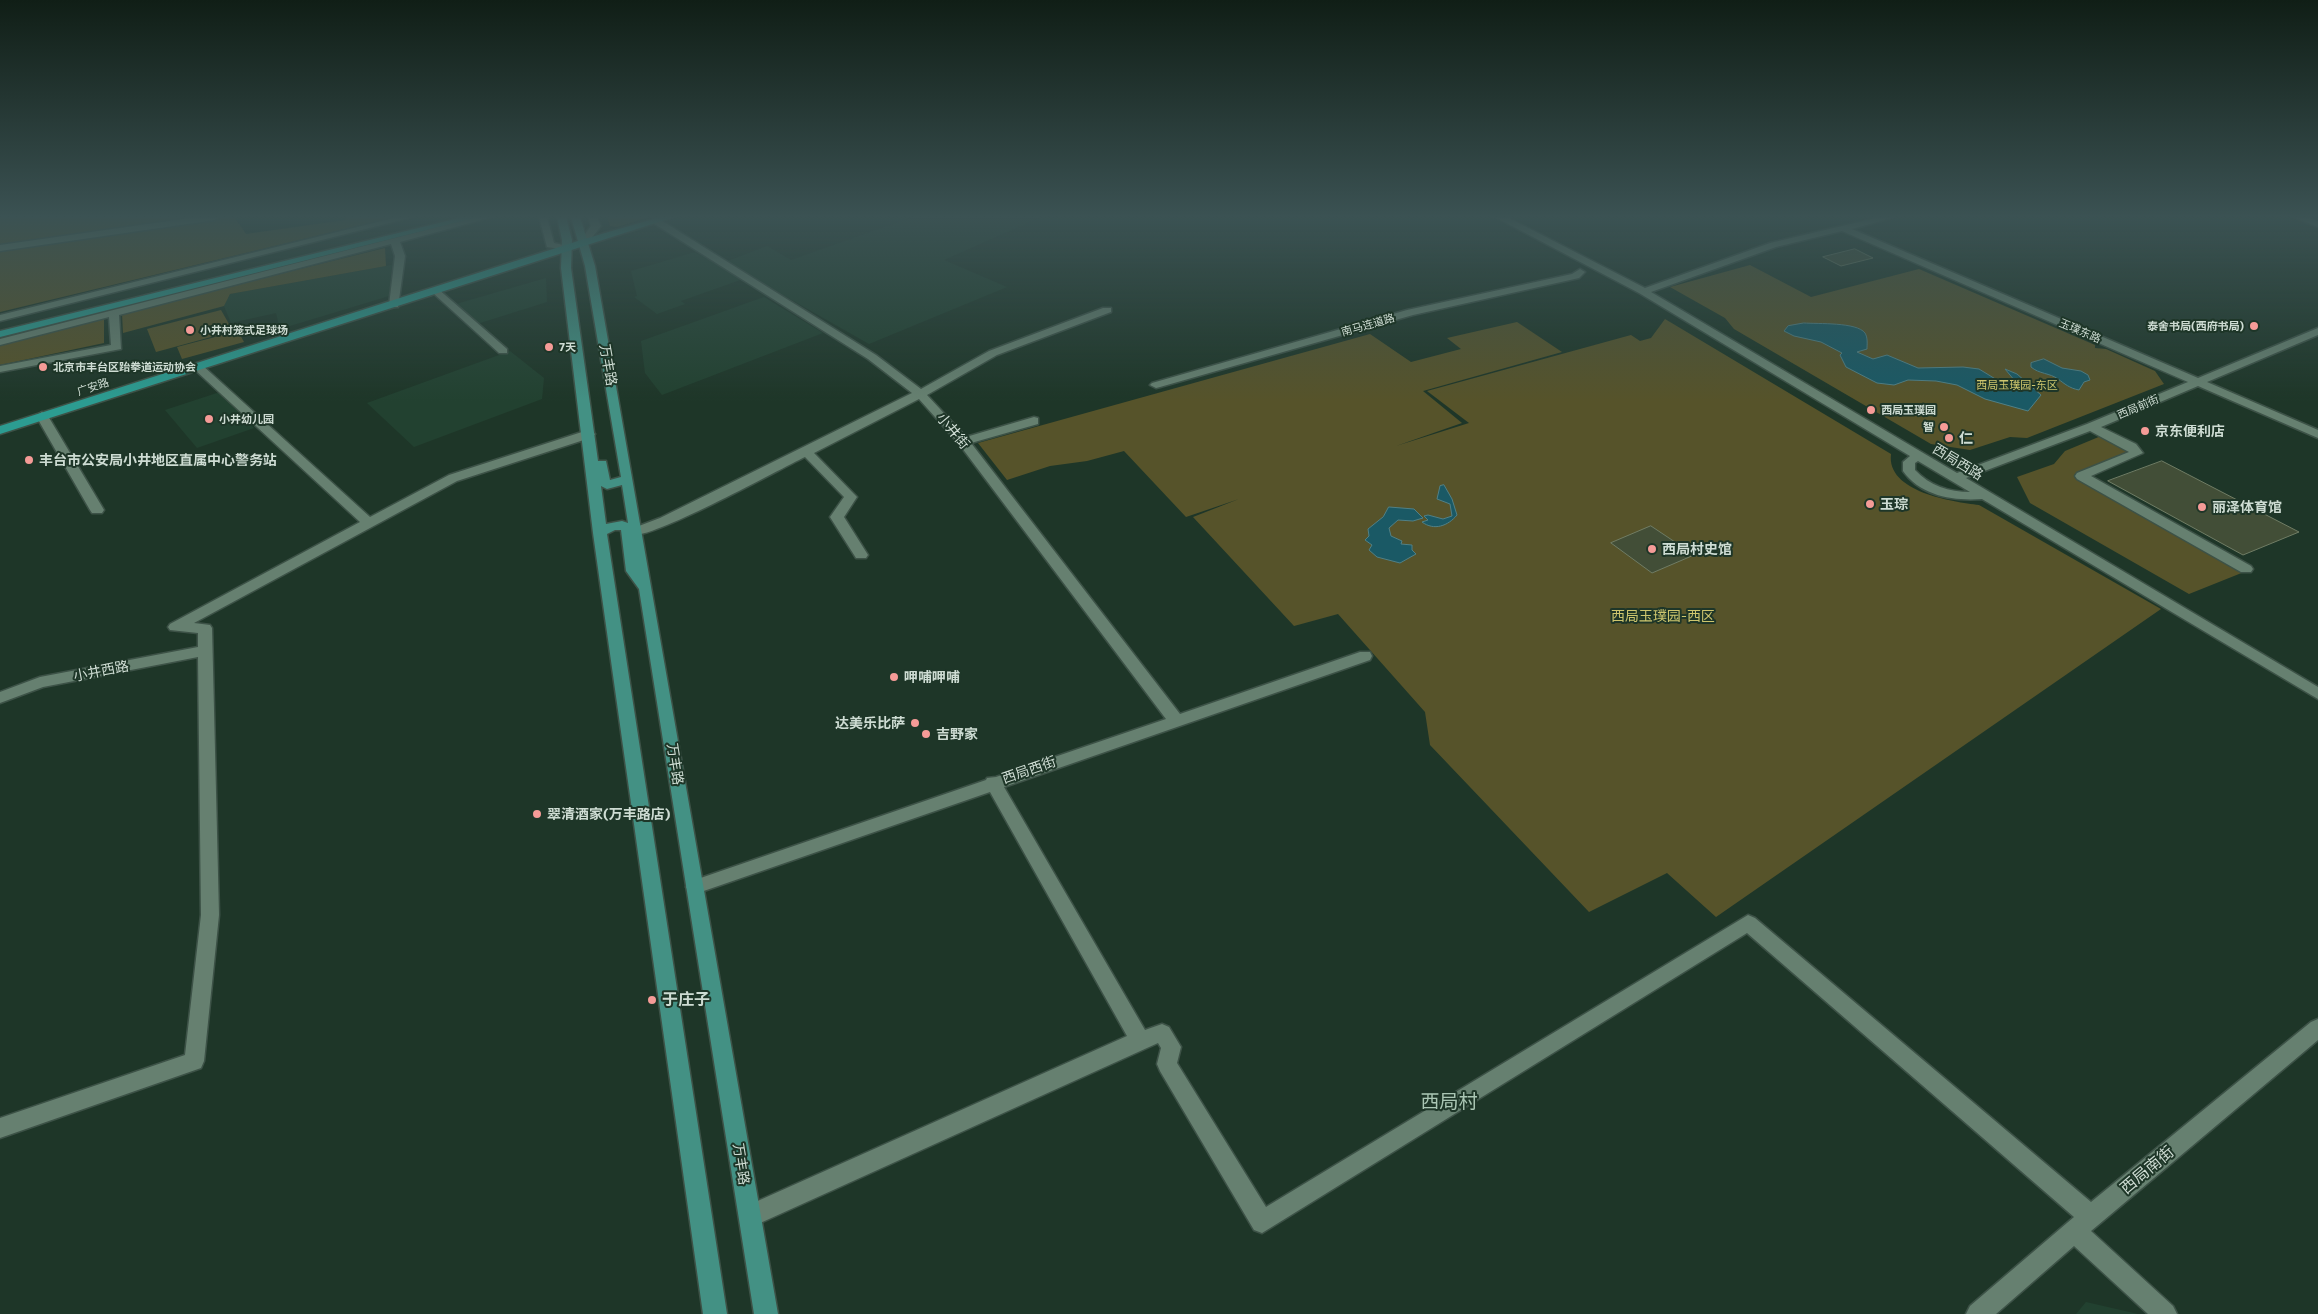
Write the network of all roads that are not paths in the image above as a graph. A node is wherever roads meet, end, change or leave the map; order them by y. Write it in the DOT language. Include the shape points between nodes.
graph roads {
  1 [pos="160,278"];
  2 [pos="205,278"];
  3 [pos="219,278"];
  4 [pos="249,278"];
  5 [pos="397,278"];
  6 [pos="475,278"];
  7 [pos="567,278"];
  8 [pos="592,278"];
  9 [pos="747,278"];
  10 [pos="1564,278"];
  11 [pos="1618,278"];
  12 [pos="1628,278"];
  13 [pos="1679,278"];
  14 [pos="1958,278"];
  15 [pos="1649,289"];
  16 [pos="437,291"];
  17 [pos="394,305"];
  18 [pos="138,307"];
  19 [pos="1107,310"];
  20 [pos="114,313"];
  21 [pos="0,318"];
  22 [pos="39,324"];
  23 [pos="0,327"];
  24 [pos="2318,331"];
  25 [pos="0,334"];
  26 [pos="0,342"];
  27 [pos="503,351"];
  28 [pos="198,367"];
  29 [pos="0,369"];
  30 [pos="2197,382"];
  31 [pos="1156,385"];
  32 [pos="920,394"];
  33 [pos="42,416"];
  34 [pos="1034,421"];
  35 [pos="2091,427"];
  36 [pos="0,430"];
  37 [pos="590,434"];
  38 [pos="2318,434"];
  39 [pos="963,441"];
  40 [pos="806,452"];
  41 [pos="1918,456"];
  42 [pos="1960,476"];
  43 [pos="627,479"];
  44 [pos="1984,495"];
  45 [pos="97,510"];
  46 [pos="369,523"];
  47 [pos="636,532"];
  48 [pos="600,533"];
  49 [pos="861,555"];
  50 [pos="2246,569"];
  51 [pos="648,593"];
  52 [pos="205,651"];
  53 [pos="1365,656"];
  54 [pos="2318,684"];
  55 [pos="2318,694"];
  56 [pos="0,698"];
  57 [pos="1176,720"];
  58 [pos="993,782"];
  59 [pos="695,887"];
  60 [pos="2318,1028"];
  61 [pos="1140,1040"];
  62 [pos="0,1128"];
  63 [pos="750,1216"];
  64 [pos="2082,1224"];
  65 [pos="715,1314"];
  66 [pos="766,1314"];
  67 [pos="1978,1314"];
  68 [pos="2165,1314"];
  1 -- 21 [label="street"];
  2 -- 23 [label="highway"];
  3 -- 22 [label="highway"];
  4 -- 18 [label="street"];
  5 -- 17 [label="street"];
  6 -- 16 [label="highway, 广安路"];
  7 -- 37 [label="main road, 万丰路"];
  8 -- 43 [label="main road, 万丰路"];
  9 -- 32 [label="street, 小井街" via="872,357"];
  10 -- 31 [label="street, 南马连道路" via="1411,312"];
  11 -- 41 [label="street, 西局西路"];
  12 -- 15 [label="street, 西局西路"];
  13 -- 15 [label="street"];
  14 -- 30 [label="street, 玉璞东路"];
  15 -- 42 [label="street, 西局西路"];
  16 -- 17 [label="highway, 广安路"];
  16 -- 27 [label="street"];
  17 -- 28 [label="highway, 广安路"];
  18 -- 20 [label="street"];
  18 -- 22 [label="highway"];
  19 -- 32 [label="street" via="993,353"];
  20 -- 26 [label="street"];
  20 -- 29 [label="street" via="117,347"];
  22 -- 25 [label="highway"];
  24 -- 30 [label="street, 西局前街"];
  28 -- 33 [label="highway, 广安路"];
  28 -- 46 [label="street"];
  30 -- 35 [label="street, 西局前街"];
  30 -- 38 [label="street, 玉璞东路"];
  32 -- 39 [label="street, 小井街"];
  32 -- 40 [label="street"];
  33 -- 36 [label="highway, 广安路"];
  33 -- 45 [label="street"];
  34 -- 39 [label="street"];
  35 -- 42 [label="street, 西局前街"];
  35 -- 50 [label="street" via="2132,447 2137,453 2081,476"];
  37 -- 43 [label="main road" via="599,446 607,485"];
  37 -- 46 [label="street" via="453,478"];
  37 -- 48 [label="main road, 万丰路"];
  39 -- 57 [label="street, 小井街"];
  40 -- 47 [label="street" via="665,522"];
  40 -- 49 [label="street" via="851,497 837,517"];
  41 -- 42 [label="street, 西局西路"];
  41 -- 44 [label="street" via="1909,462 1909,471 1927,486 1952,495"];
  42 -- 44 [label="street, 西局西路"];
  42 -- 54 [label="street, 西局西路"];
  43 -- 47 [label="main road, 万丰路"];
  44 -- 55 [label="street, 西局西路"];
  46 -- 52 [label="street" via="175,627 205,628"];
  47 -- 51 [label="main road, 万丰路"];
  48 -- 51 [label="main road" via="612,526 622,525 627,529 633,571"];
  48 -- 65 [label="main road, 万丰路"];
  51 -- 59 [label="main road, 万丰路"];
  52 -- 56 [label="street, 小井西路" via="40,682"];
  52 -- 62 [label="street" via="210,915 194,1061"];
  53 -- 57 [label="street, 西局西街"];
  57 -- 58 [label="street, 西局西街"];
  58 -- 59 [label="street, 西局西街"];
  58 -- 61 [label="street"];
  59 -- 63 [label="main road, 万丰路"];
  60 -- 64 [label="street, 西局南街"];
  61 -- 63 [label="street"];
  61 -- 64 [label="street" via="1162,1033 1171,1047 1167,1064 1262,1222 1748,923"];
  63 -- 66 [label="main road, 万丰路"];
  64 -- 67 [label="street, 西局南街"];
  64 -- 68 [label="street"];
}
